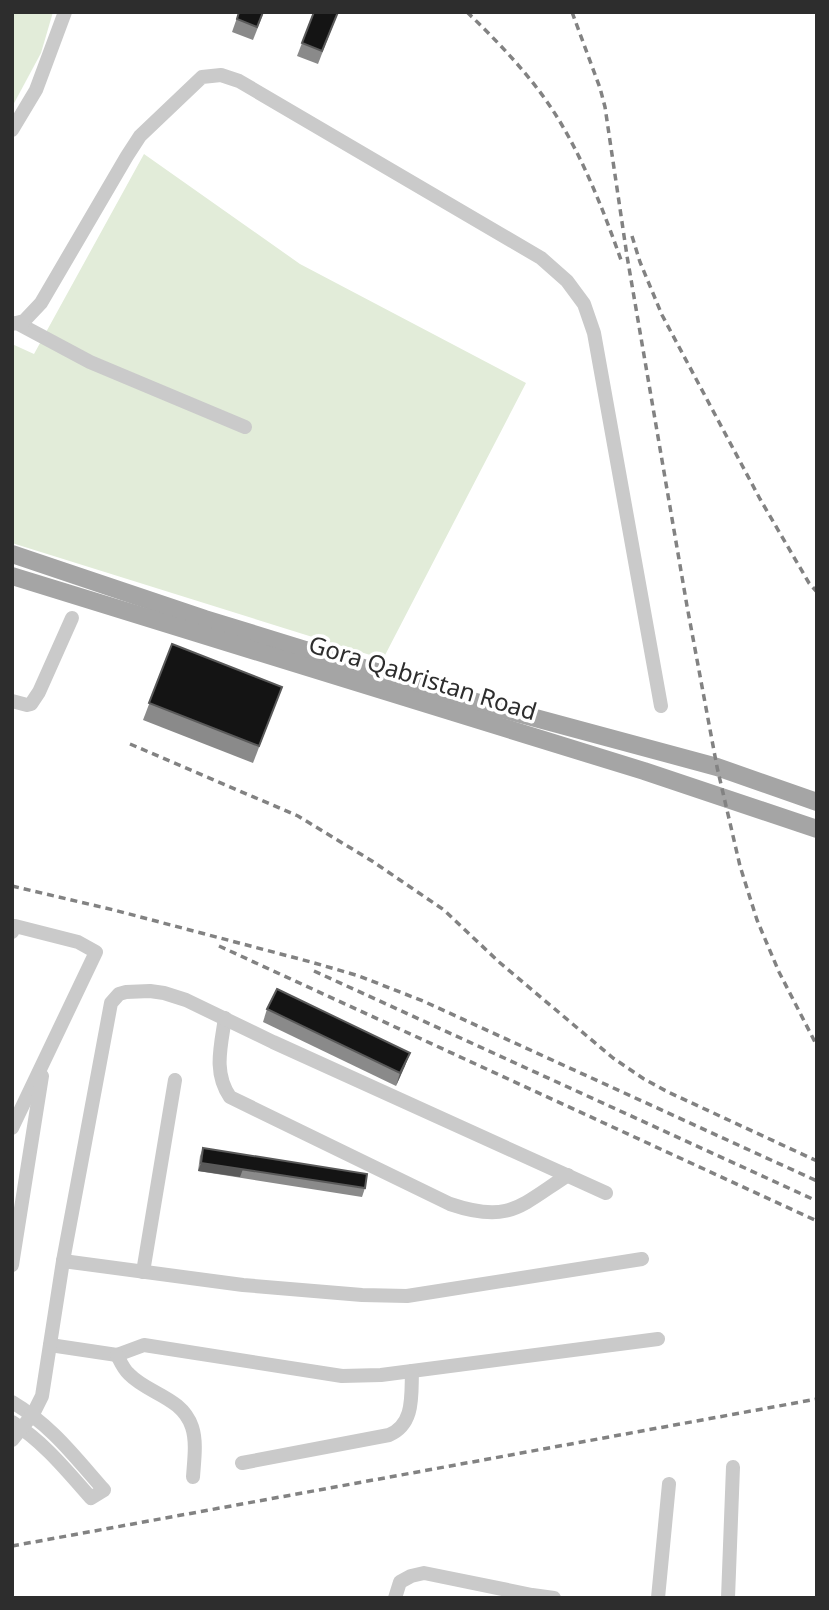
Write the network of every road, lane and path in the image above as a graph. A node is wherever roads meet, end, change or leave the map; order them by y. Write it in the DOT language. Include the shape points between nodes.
graph roads {
  1 [pos="65,12"];
  2 [pos="12,130"];
  3 [pos="15,323"];
  4 [pos="244,427"];
  5 [pos="12,554"];
  6 [pos="12,576"];
  7 [pos="72,618"];
  8 [pos="12,701"];
  9 [pos="661,706"];
  10 [pos="817,802"];
  11 [pos="817,829"];
  12 [pos="12,932"];
  13 [pos="225,1018"];
  14 [pos="45,1057"];
  15 [pos="175,1080"];
  16 [pos="12,1128"];
  17 [pos="568,1175"];
  18 [pos="606,1193"];
  19 [pos="642,1259"];
  20 [pos="63,1261"];
  21 [pos="12,1265"];
  22 [pos="143,1272"];
  23 [pos="658,1339"];
  24 [pos="50,1345"];
  25 [pos="117,1355"];
  26 [pos="412,1371"];
  27 [pos="12,1402"];
  28 [pos="33,1414"];
  29 [pos="17,1425"];
  30 [pos="12,1440"];
  31 [pos="242,1463"];
  32 [pos="733,1467"];
  33 [pos="193,1477"];
  34 [pos="669,1484"];
  35 [pos="395,1598"];
  36 [pos="554,1598"];
  37 [pos="658,1598"];
  38 [pos="727,1598"];
  1 -- 2 [label="street" via="36,90"];
  3 -- 4 [label="street" via="90,362"];
  3 -- 9 [label="street" via="24,321 41,303 141,136 202,77 220,75 239,81 541,258 584,304 594,333"];
  5 -- 10 [label="main road, Gora Qabristan Road" via="461,698 716,767"];
  6 -- 11 [label="main road, Gora Qabristan Road"];
  7 -- 8 [label="street" via="31,704"];
  12 -- 14 [label="street" via="15,926 33,929 96,952"];
  13 -- 17 [label="street"];
  13 -- 17 [label="street" via="220,1072 230,1097 450,1204 503,1213"];
  13 -- 20 [label="street" via="186,1000 150,991 119,994 111,1003"];
  14 -- 16 [label="street"];
  14 -- 21 [label="street"];
  15 -- 22 [label="street"];
  17 -- 18 [label="street"];
  19 -- 22 [label="street" via="407,1296 243,1285"];
  20 -- 22 [label="street"];
  20 -- 24 [label="street"];
  23 -- 26 [label="street"];
  24 -- 25 [label="street"];
  24 -- 28 [label="street" via="42,1396"];
  25 -- 26 [label="street" via="144,1345 342,1376"];
  25 -- 33 [label="street" via="128,1374 186,1415 194,1437"];
  26 -- 31 [label="street" via="411,1410 398,1431"];
  27 -- 28 [label="street"];
  28 -- 29 [label="street"];
  28 -- 29 [label="street" via="56,1435 97,1494"];
  29 -- 30 [label="street"];
  32 -- 38 [label="street"];
  34 -- 37 [label="street"];
  35 -- 36 [label="street" via="400,1582 424,1573"];
}
